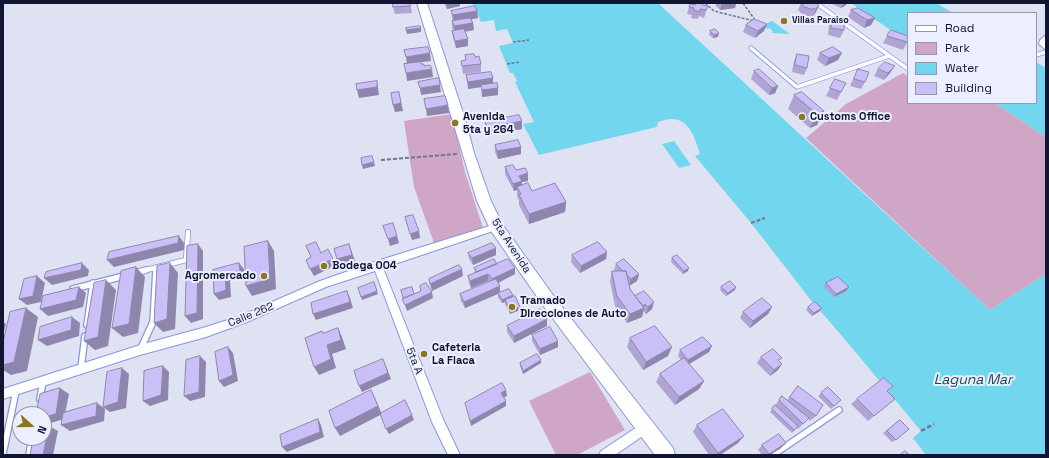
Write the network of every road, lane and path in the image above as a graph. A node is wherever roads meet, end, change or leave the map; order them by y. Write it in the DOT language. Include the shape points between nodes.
graph roads {
  1 [pos="422,3"];
  2 [pos="705,3"];
  3 [pos="743,3"];
  4 [pos="816,3"];
  5 [pos="1046,37"];
  6 [pos="529,40"];
  7 [pos="513,42"];
  8 [pos="750,48"];
  9 [pos="1046,48"];
  10 [pos="888,56"];
  11 [pos="520,62"];
  12 [pos="507,64"];
  13 [pos="907,68"];
  14 [pos="468,154"];
  15 [pos="381,160"];
  16 [pos="765,218"];
  17 [pos="751,223"];
  18 [pos="496,226"];
  19 [pos="188,232"];
  20 [pos="377,265"];
  21 [pos="156,268"];
  22 [pos="93,283"];
  23 [pos="65,292"];
  24 [pos="140,350"];
  25 [pos="81,368"];
  26 [pos="43,381"];
  27 [pos="16,390"];
  28 [pos="3,394"];
  29 [pos="38,406"];
  30 [pos="839,410"];
  31 [pos="934,424"];
  32 [pos="646,427"];
  33 [pos="921,431"];
  34 [pos="3,454"];
  35 [pos="454,455"];
  36 [pos="605,455"];
  37 [pos="666,455"];
  38 [pos="772,455"];
  1 -- 14 [label="highway, 5ta Avenida"];
  2 -- 3 [label="path" via="714,11 755,21"];
  4 -- 10 [label="lane"];
  5 -- 9 [label="street" via="1042,41"];
  6 -- 7 [label="path"];
  8 -- 10 [label="lane" via="797,87"];
  10 -- 13 [label="lane"];
  11 -- 12 [label="path"];
  14 -- 15 [label="path"];
  14 -- 18 [label="highway, 5ta Avenida" via="484,201"];
  16 -- 17 [label="path"];
  18 -- 20 [label="street, Calle 262"];
  18 -- 32 [label="highway, 5ta Avenida" via="550,303"];
  19 -- 21 [label="lane" via="186,260"];
  20 -- 24 [label="street, Calle 262" via="323,284 221,327"];
  20 -- 35 [label="street, 5ta A" via="438,422"];
  21 -- 22 [label="lane"];
  21 -- 24 [label="lane" via="153,322"];
  22 -- 23 [label="lane"];
  22 -- 25 [label="lane"];
  24 -- 25 [label="street, Calle 262"];
  25 -- 26 [label="street, Calle 262"];
  26 -- 27 [label="street, Calle 262"];
  26 -- 29 [label="lane"];
  27 -- 28 [label="street, Calle 262"];
  27 -- 34 [label="lane"];
  30 -- 38 [label="lane"];
  31 -- 33 [label="path"];
  32 -- 36 [label="street"];
  32 -- 37 [label="highway, 5ta Avenida"];
}
